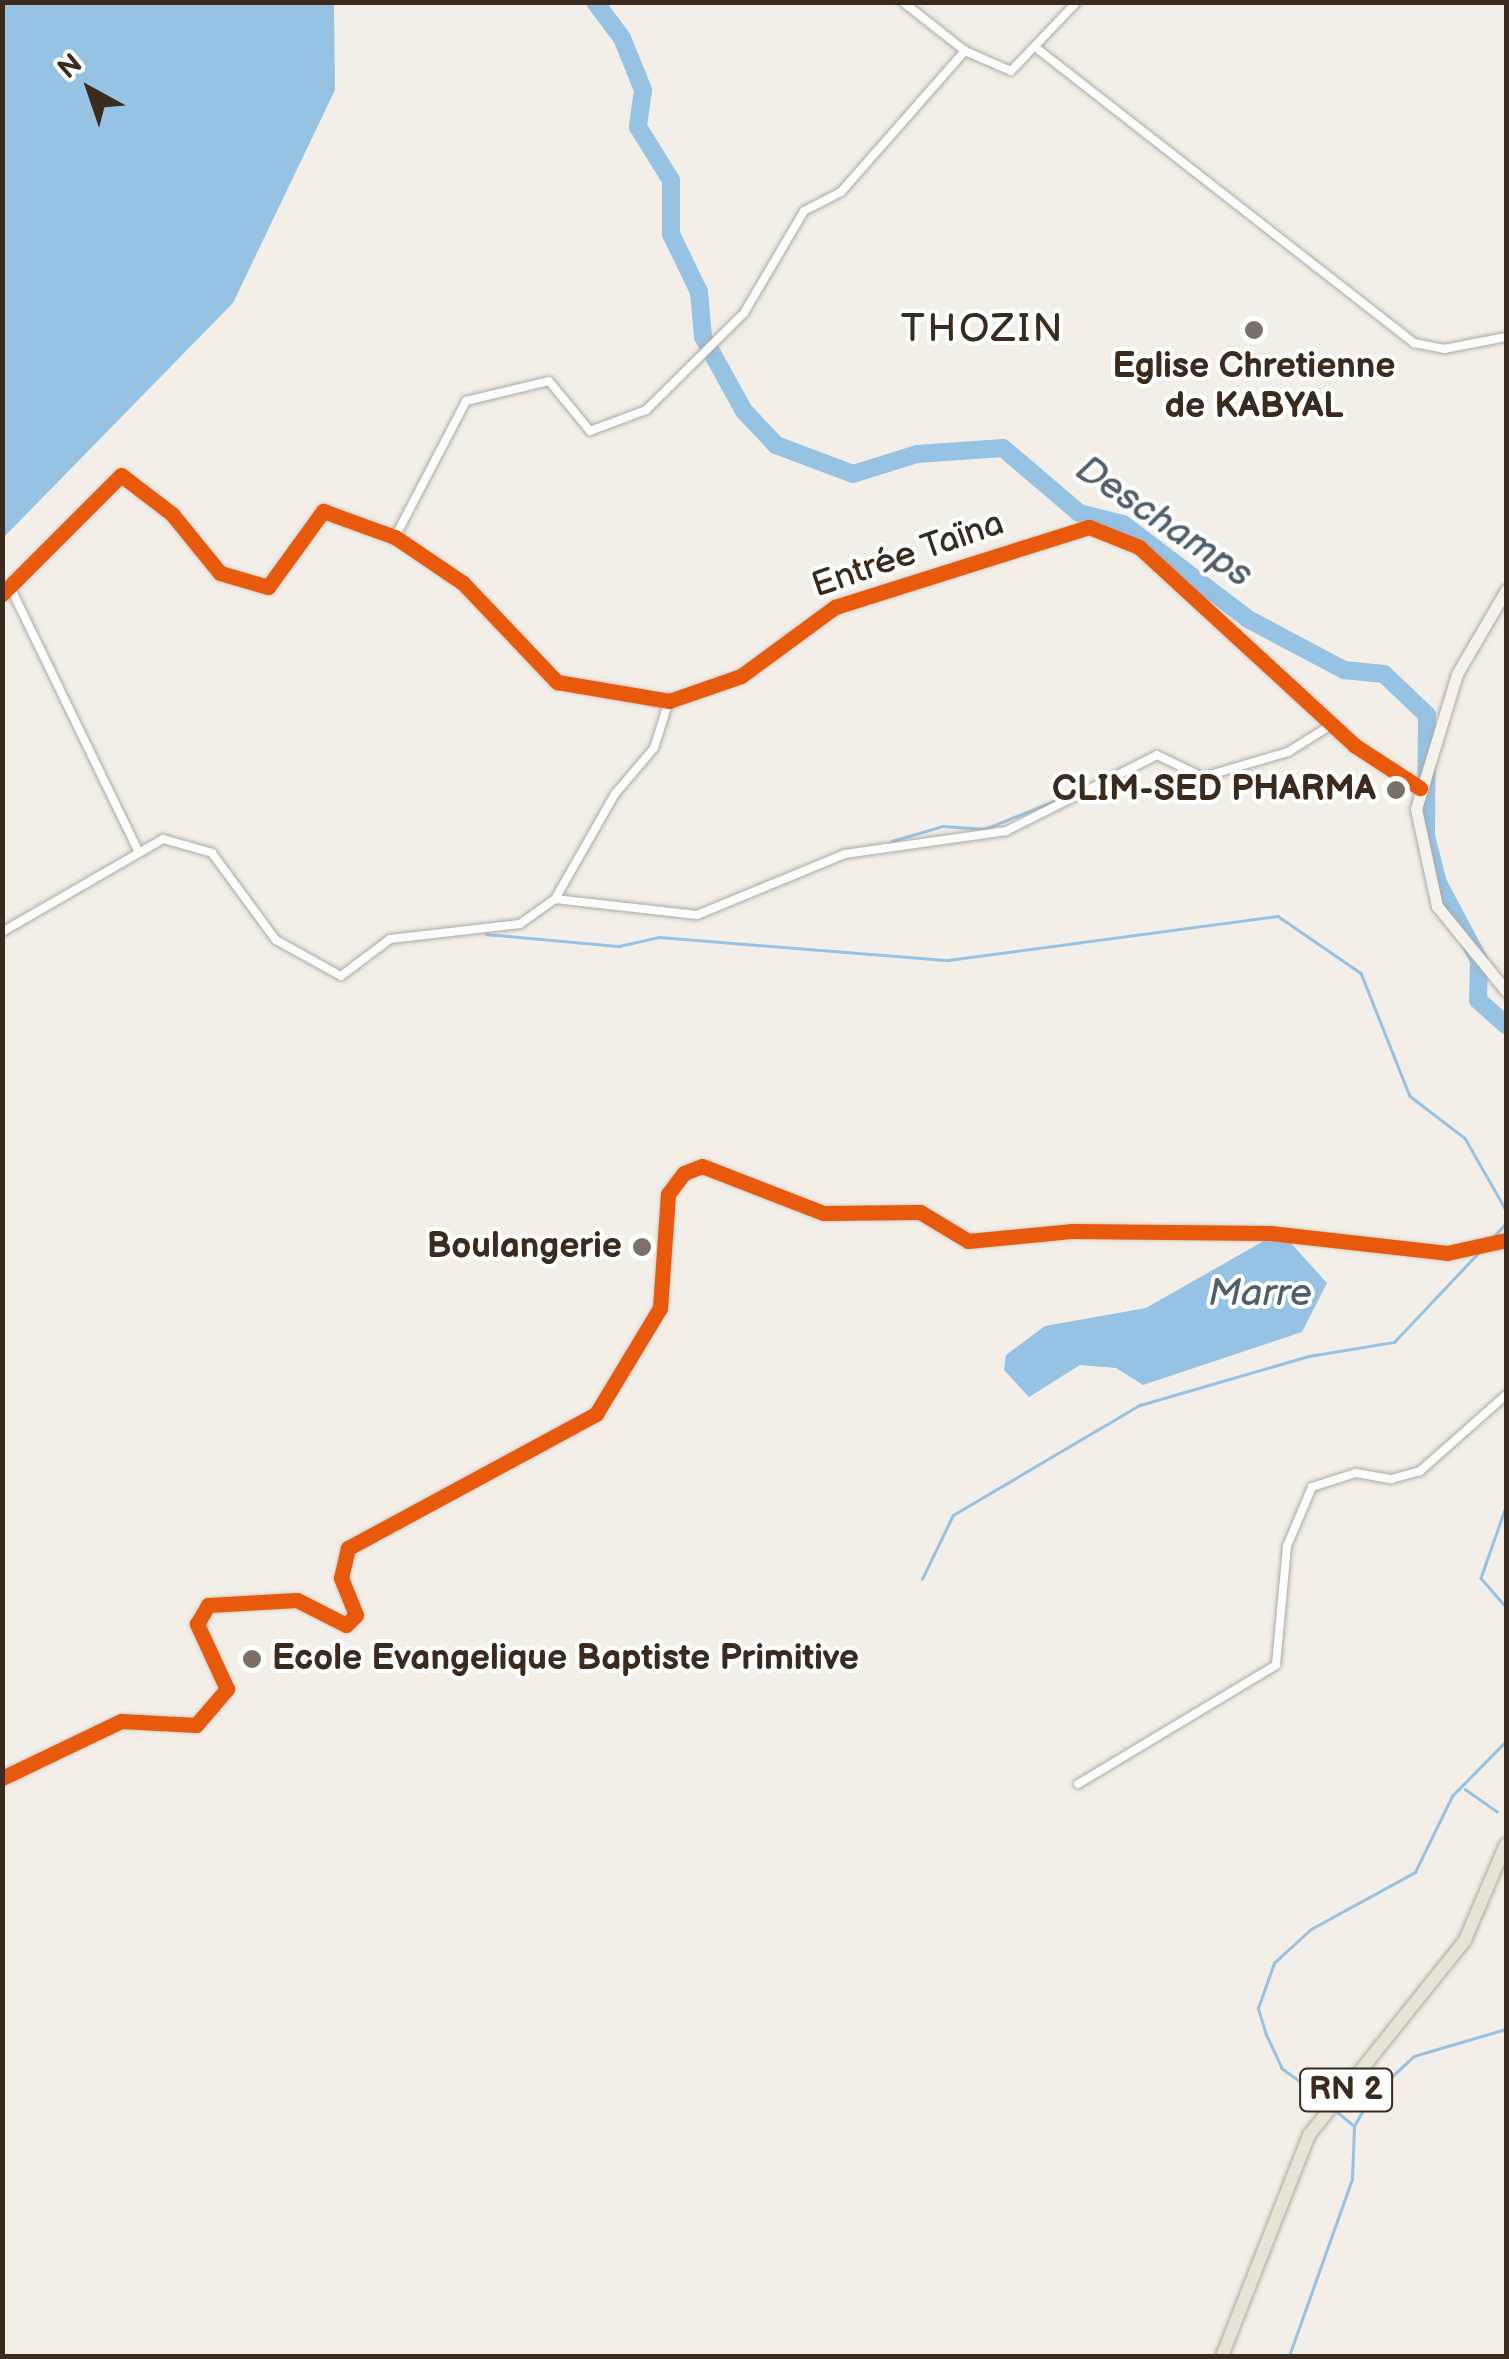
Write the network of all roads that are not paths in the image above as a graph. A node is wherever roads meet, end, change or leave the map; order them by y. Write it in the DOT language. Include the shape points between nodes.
graph roads {
  1 [pos="903,2"];
  2 [pos="1077,2"];
  3 [pos="1040,50"];
  4 [pos="965,51"];
  5 [pos="1506,336"];
  6 [pos="395,537"];
  7 [pos="1506,590"];
  8 [pos="7,592"];
  9 [pos="669,700"];
  10 [pos="1331,726"];
  11 [pos="1420,788"];
  12 [pos="139,853"];
  13 [pos="555,899"];
  14 [pos="2,932"];
  15 [pos="1506,991"];
  16 [pos="1506,1240"];
  17 [pos="1506,1395"];
  18 [pos="2,1778"];
  19 [pos="1078,1784"];
  20 [pos="1506,1844"];
  21 [pos="1222,2356"];
  1 -- 4 [label="street"];
  2 -- 3 [label="street"];
  3 -- 4 [label="street" via="1011,71"];
  3 -- 5 [label="street" via="1414,343 1444,349"];
  4 -- 6 [label="street" via="841,192 804,211 744,313 646,410 590,430 549,381 466,401"];
  6 -- 8 [label="street, Entrée Taïna" via="323,511 258,588 220,572 172,514 121,476"];
  6 -- 9 [label="street, Entrée Taïna" via="463,583 557,682"];
  7 -- 11 [label="street" via="1442,711"];
  8 -- 12 [label="street"];
  9 -- 10 [label="street, Entrée Taïna" via="741,676 836,607 1089,527 1139,547"];
  9 -- 13 [label="street" via="654,748"];
  10 -- 11 [label="street, Entrée Taïna"];
  10 -- 13 [label="street" via="1288,752 1203,776 1157,755 1006,831 846,854 697,915"];
  11 -- 15 [label="street" via="1418,838 1437,906"];
  12 -- 13 [label="street" via="163,839 212,853 276,940 341,976 390,939 507,928"];
  12 -- 14 [label="street"];
  16 -- 18 [label="street" via="1447,1253 1270,1233 1071,1231 968,1242 920,1212 823,1213 702,1166 684,1173 668,1194 660,1308 596,1414 348,1548 340,1578 356,1615 346,1625 297,1600 208,1605 197,1624 227,1690 196,1725 121,1721"];
  17 -- 19 [label="street" via="1420,1471 1391,1479 1356,1473 1312,1486 1287,1546 1276,1665"];
  20 -- 21 [label="main road, RN 2" via="1465,1940 1309,2135"];
}
